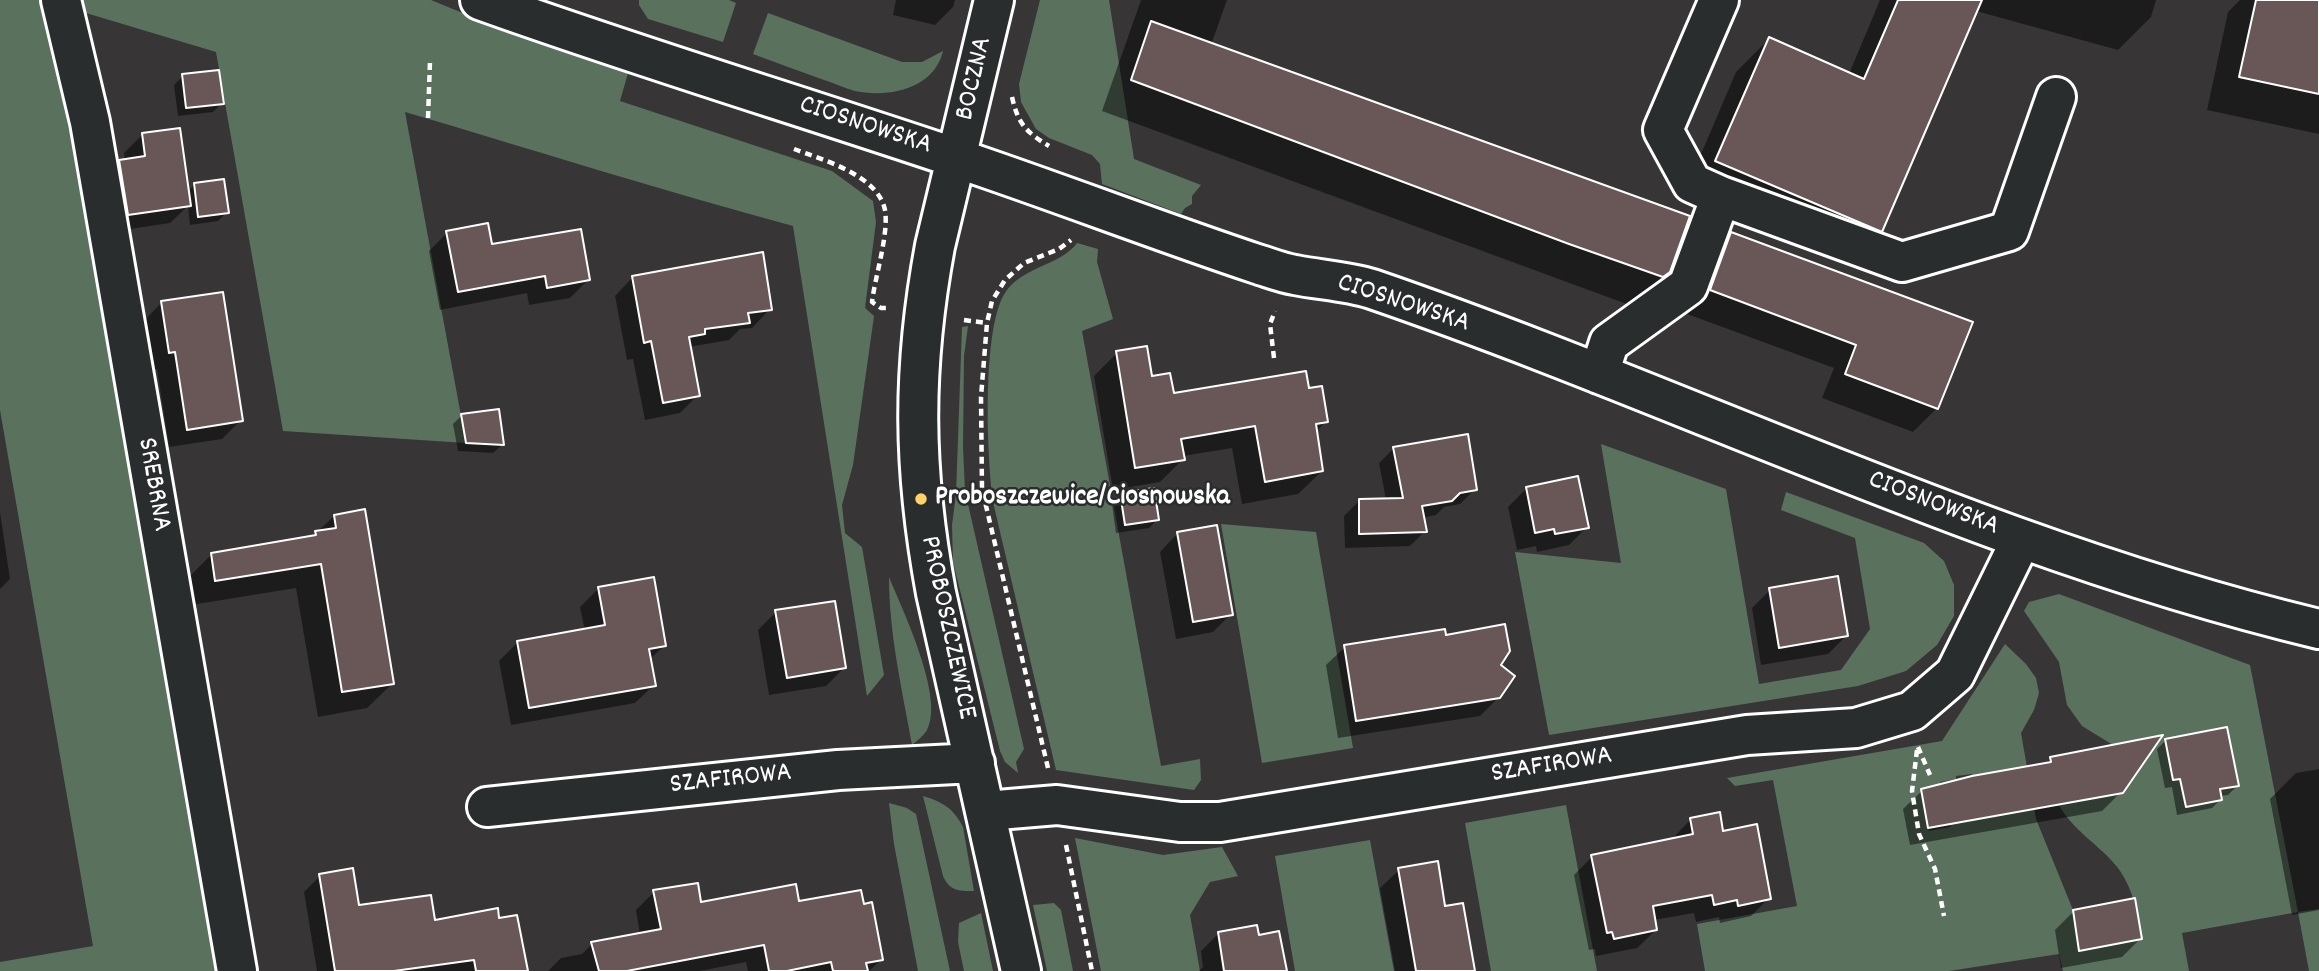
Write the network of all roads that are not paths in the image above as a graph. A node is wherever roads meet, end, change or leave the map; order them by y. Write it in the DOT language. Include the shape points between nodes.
graph roads {
  1 [pos="61,0"];
  2 [pos="994,0"];
  3 [pos="1718,0"];
  4 [pos="486,1"];
  5 [pos="2056,97"];
  6 [pos="957,158"];
  7 [pos="1720,196"];
  8 [pos="1600,374"];
  9 [pos="2021,540"];
  10 [pos="2319,629"];
  11 [pos="975,763"];
  12 [pos="487,807"];
  13 [pos="986,811"];
  14 [pos="236,971"];
  15 [pos="1021,971"];
  1 -- 14 [label="street, SREBRNA" via="90,122"];
  2 -- 6 [label="street, BOCZNA"];
  3 -- 7 [label="street" via="1663,130 1692,183"];
  4 -- 6 [label="street, CIOSNOWSKA" via="594,41"];
  5 -- 7 [label="street" via="2009,231 1902,262"];
  6 -- 8 [label="street, CIOSNOWSKA" via="1289,274 1365,287"];
  6 -- 11 [label="street, PROBOSZCZEWICE" via="926,296 917,384 918,461 933,581"];
  7 -- 8 [label="street" via="1688,286 1609,343"];
  8 -- 9 [label="street, CIOSNOWSKA"];
  9 -- 10 [label="street, CIOSNOWSKA" via="2253,613"];
  9 -- 13 [label="street, SZAFIROWA" via="1955,674 1912,711 1856,728 1747,735 1220,822 1180,822 1057,805"];
  11 -- 12 [label="street, SZAFIROWA" via="828,771"];
  11 -- 13 [label="street, PROBOSZCZEWICE"];
  13 -- 15 [label="street, PROBOSZCZEWICE"];
}
